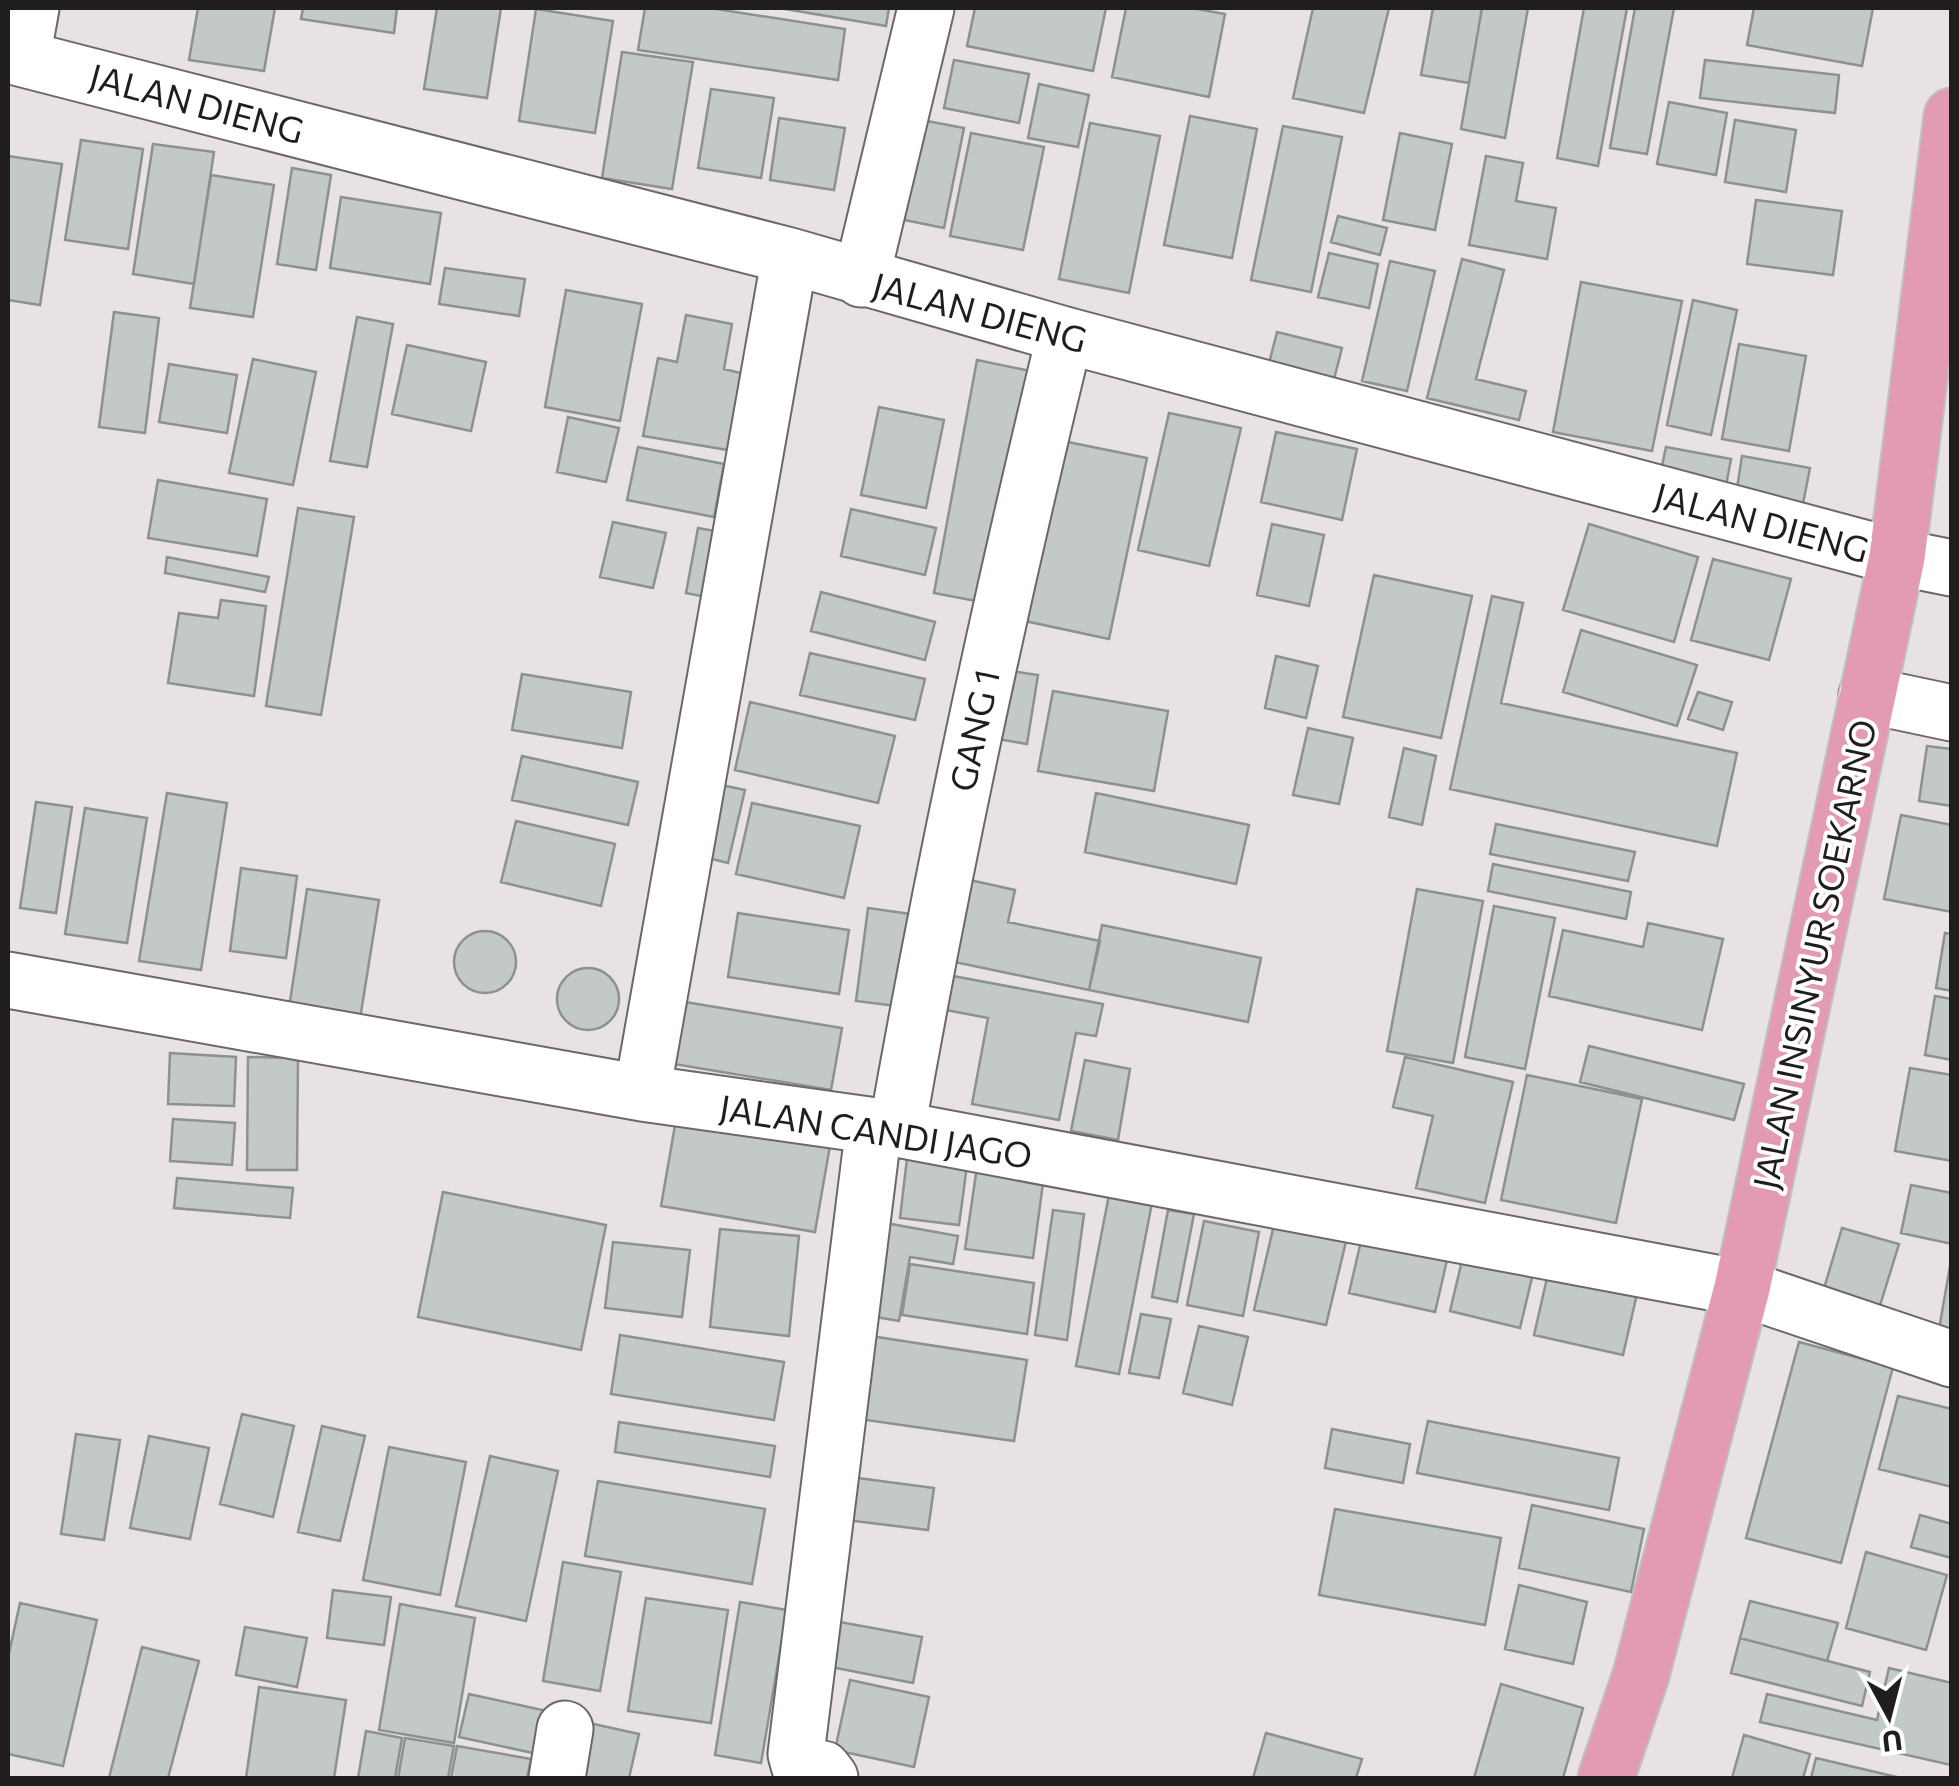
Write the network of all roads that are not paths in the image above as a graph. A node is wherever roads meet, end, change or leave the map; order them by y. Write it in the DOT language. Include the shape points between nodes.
graph roads {
  1 [pos="926,8"];
  2 [pos="20,40"];
  3 [pos="1952,116"];
  4 [pos="790,256"];
  5 [pos="861,279"];
  6 [pos="1064,335"];
  7 [pos="1897,557"];
  8 [pos="1952,568"];
  9 [pos="1867,695"];
  10 [pos="1952,713"];
  11 [pos="8,980"];
  12 [pos="642,1093"];
  13 [pos="886,1127"];
  14 [pos="1742,1288"];
  15 [pos="1952,1359"];
  16 [pos="830,1778"];
  17 [pos="1606,1778"];
  1 -- 5 [label="street"];
  2 -- 4 [label="street, JALAN DIENG"];
  3 -- 7 [label="main road, JALAN INSINYUR SOEKARNO"];
  4 -- 5 [label="street, JALAN DIENG"];
  4 -- 12 [label="street"];
  5 -- 6 [label="street, JALAN DIENG"];
  6 -- 7 [label="street, JALAN DIENG"];
  6 -- 13 [label="street, GANG 1"];
  7 -- 8 [label="street, JALAN DIENG"];
  7 -- 9 [label="main road, JALAN INSINYUR SOEKARNO"];
  9 -- 10 [label="street"];
  9 -- 14 [label="main road, JALAN INSINYUR SOEKARNO"];
  11 -- 12 [label="street, JALAN CANDI JAGO"];
  12 -- 13 [label="street, JALAN CANDI JAGO"];
  13 -- 14 [label="street, JALAN CANDI JAGO"];
  13 -- 16 [label="street, GANG 1" via="796,1754 799,1765 823,1769"];
  14 -- 15 [label="street, JALAN CANDI JAGO"];
  14 -- 17 [label="main road, JALAN INSINYUR SOEKARNO" via="1641,1675"];
}
